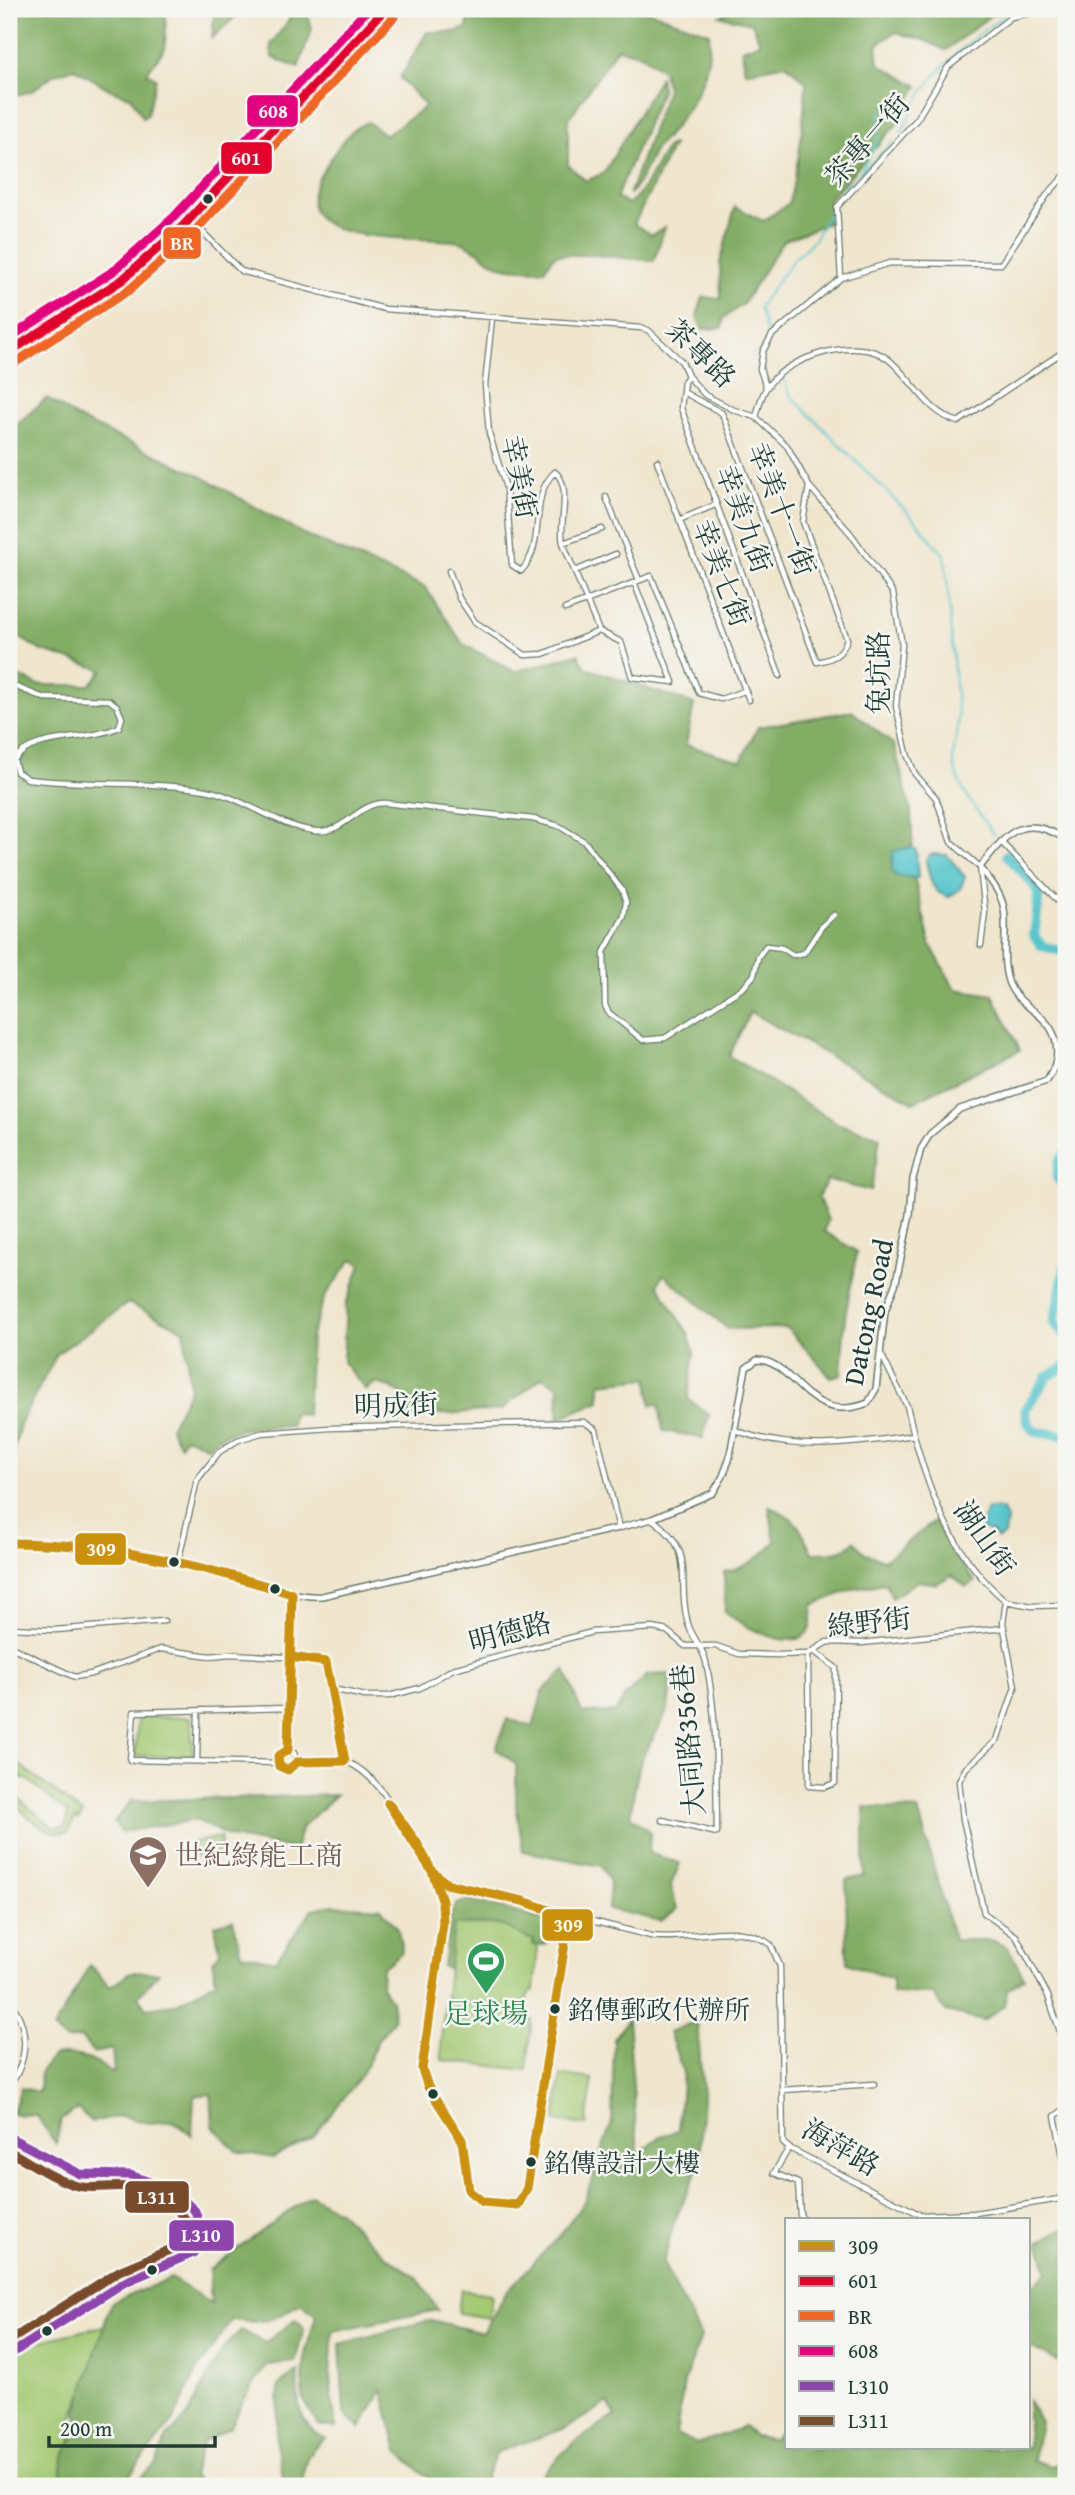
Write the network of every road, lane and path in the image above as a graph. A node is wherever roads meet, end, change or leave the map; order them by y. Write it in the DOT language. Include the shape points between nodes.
graph roads {
  1 [pos="372,9"];
  2 [pos="385,9"];
  3 [pos="1066,13"];
  4 [pos="1066,174"];
  5 [pos="197,196"];
  6 [pos="190,219"];
  7 [pos="841,278"];
  8 [pos="492,318"];
  9 [pos="9,340"];
  10 [pos="1066,350"];
  11 [pos="9,352"];
  12 [pos="688,376"];
  13 [pos="766,387"];
  14 [pos="683,393"];
  15 [pos="756,417"];
  16 [pos="657,461"];
  17 [pos="809,486"];
  18 [pos="606,497"];
  19 [pos="715,505"];
  20 [pos="679,520"];
  21 [pos="602,528"];
  22 [pos="563,543"];
  23 [pos="616,554"];
  24 [pos="575,571"];
  25 [pos="449,572"];
  26 [pos="636,581"];
  27 [pos="587,600"];
  28 [pos="565,609"];
  29 [pos="599,631"];
  30 [pos="780,676"];
  31 [pos="9,684"];
  32 [pos="744,691"];
  33 [pos="749,700"];
  34 [pos="1066,839"];
  35 [pos="1001,842"];
  36 [pos="980,867"];
  37 [pos="1066,909"];
  38 [pos="834,915"];
  39 [pos="981,945"];
  40 [pos="879,1350"];
  41 [pos="735,1430"];
  42 [pos="914,1435"];
  43 [pos="652,1519"];
  44 [pos="618,1528"];
  45 [pos="9,1543"];
  46 [pos="178,1562"];
  47 [pos="292,1594"];
  48 [pos="1006,1601"];
  49 [pos="1066,1605"];
  50 [pos="163,1621"];
  51 [pos="9,1628"];
  52 [pos="1003,1628"];
  53 [pos="700,1645"];
  54 [pos="9,1646"];
  55 [pos="815,1652"];
  56 [pos="808,1654"];
  57 [pos="290,1657"];
  58 [pos="332,1689"];
  59 [pos="289,1708"];
  60 [pos="198,1711"];
  61 [pos="288,1750"];
  62 [pos="197,1761"];
  63 [pos="345,1761"];
  64 [pos="278,1762"];
  65 [pos="298,1762"];
  66 [pos="662,1821"];
  67 [pos="9,2001"];
  68 [pos="1066,2049"];
  69 [pos="874,2084"];
  70 [pos="9,2086"];
  71 [pos="782,2090"];
  72 [pos="1066,2108"];
  73 [pos="9,2137"];
  74 [pos="789,2148"];
  75 [pos="1066,2171"];
  76 [pos="1066,2198"];
  77 [pos="802,2218"];
  78 [pos="9,2355"];
  1 -- 5 [label="main road"];
  2 -- 6 [label="main road"];
  3 -- 7 [label="street, 茶專一街" via="1012,17 948,67 917,119 837,207"];
  4 -- 7 [label="street" via="1001,264 890,263"];
  5 -- 6 [label="street"];
  5 -- 9 [label="main road" via="131,259"];
  6 -- 8 [label="street, 茶專路" via="241,271 385,309"];
  6 -- 11 [label="main road" via="122,280"];
  7 -- 13 [label="street" via="772,335 760,369"];
  8 -- 12 [label="street, 茶專路" via="648,330 682,362"];
  8 -- 22 [label="street, 幸美街" via="486,397 489,433 506,488 512,565 522,571 532,558 545,484 555,472 564,491"];
  10 -- 13 [label="street, 茶專路" via="958,422 941,416 886,357 873,352 831,350 809,356 784,369"];
  12 -- 14 [label="street, 幸美九街"];
  12 -- 15 [label="street, 茶專路" via="712,399"];
  13 -- 15 [label="street, 茶專路"];
  14 -- 17 [label="street, 幸美十一街" via="722,413 817,662 844,650 847,639 803,522"];
  14 -- 19 [label="street, 幸美九街" via="681,408"];
  15 -- 17 [label="street, 兔坑路" via="787,446"];
  16 -- 20 [label="street, 幸美七街"];
  17 -- 36 [label="street, 兔坑路" via="893,593 902,645 896,706 907,754 915,774 936,799 951,842"];
  18 -- 26 [label="street"];
  19 -- 20 [label="street"];
  19 -- 30 [label="street, 幸美九街"];
  20 -- 32 [label="street, 幸美七街"];
  21 -- 22 [label="street"];
  22 -- 24 [label="street, 幸美街"];
  23 -- 24 [label="street"];
  24 -- 27 [label="street, 幸美街"];
  25 -- 29 [label="street" via="475,622 525,655 543,654"];
  26 -- 27 [label="street"];
  26 -- 29 [label="street" via="673,682 632,677 621,642"];
  26 -- 32 [label="street" via="651,576 699,693 721,699"];
  27 -- 28 [label="street"];
  27 -- 29 [label="street, 幸美街"];
  31 -- 38 [label="street" via="44,698 109,700 117,705 122,718 119,727 101,736 22,748 14,760 17,772 28,779 198,788 315,831 344,826 364,807 385,803 559,826 604,864 622,890 624,916 604,952 605,1005 643,1040 665,1038 744,987 766,946 793,955 804,953"];
  32 -- 33 [label="street, 幸美七街"];
  34 -- 35 [label="street" via="1032,825 1013,830"];
  35 -- 36 [label="street"];
  35 -- 37 [label="street"];
  36 -- 39 [label="street" via="985,912"];
  36 -- 40 [label="street, Datong Road" via="1004,907 1008,981 1016,997 1043,1018 1054,1035 1058,1055 1047,1081 960,1109 930,1134 913,1179 910,1216"];
  40 -- 41 [label="street, Datong Road" via="873,1398 851,1408 826,1406 766,1360 751,1363 743,1375"];
  40 -- 42 [label="street, 湖山街" via="907,1406"];
  41 -- 42 [label="street" via="773,1442 834,1445"];
  41 -- 43 [label="street, Datong Road" via="723,1476 713,1493"];
  42 -- 48 [label="street, 湖山街" via="945,1525 974,1567"];
  43 -- 44 [label="street, Datong Road"];
  43 -- 53 [label="street, 大同路356巷" via="672,1533 681,1555 689,1627"];
  44 -- 46 [label="street, 明成街" via="596,1430 584,1422 422,1424 261,1433 228,1445 202,1472"];
  44 -- 47 [label="street, Datong Road" via="352,1591 307,1597"];
  45 -- 46 [label="street, Datong Road" via="60,1541"];
  46 -- 47 [label="street, Datong Road"];
  47 -- 57 [label="street"];
  48 -- 49 [label="street"];
  48 -- 52 [label="street, 湖山街"];
  50 -- 51 [label="street" via="55,1630"];
  52 -- 55 [label="street, 綠野街" via="862,1643 827,1642"];
  52 -- 68 [label="street, 湖山街" via="1014,1687 997,1740 966,1768 959,1782 963,1819 984,1913 1016,1936 1048,1996"];
  53 -- 56 [label="street, 綠野街" via="738,1654"];
  53 -- 58 [label="street, 明德路" via="685,1646 667,1632 653,1629 592,1632 453,1668 420,1688 389,1696"];
  53 -- 66 [label="street, 大同路356巷" via="712,1697 717,1833"];
  54 -- 57 [label="street" via="75,1677 161,1649 210,1656"];
  55 -- 56 [label="street, 綠野街"];
  55 -- 56 [label="street" via="836,1668 835,1783 825,1787 809,1786"];
  57 -- 58 [label="street" via="321,1658"];
  57 -- 59 [label="street"];
  58 -- 63 [label="street"];
  59 -- 60 [label="street"];
  59 -- 61 [label="street"];
  60 -- 62 [label="street"];
  60 -- 62 [label="street" via="134,1712 131,1760"];
  61 -- 64 [label="street" via="280,1754"];
  61 -- 65 [label="street"];
  62 -- 64 [label="street"];
  63 -- 65 [label="street"];
  63 -- 71 [label="street, 海萍路" via="380,1790 433,1873 447,1884 650,1936 672,1939 738,1930 771,1945 780,1966"];
  64 -- 65 [label="street" via="288,1770"];
  67 -- 70 [label="street" via="19,2012 25,2032 23,2059"];
  69 -- 71 [label="street"];
  71 -- 74 [label="street, 海萍路" via="783,2143"];
  72 -- 75 [label="street" via="1055,2116"];
  73 -- 78 [label="street" via="80,2174 121,2173 159,2183 195,2211 202,2231 200,2246 193,2253 125,2282"];
  74 -- 76 [label="street, 海萍路" via="930,2217"];
  74 -- 77 [label="street" via="774,2173 798,2183"];
}
